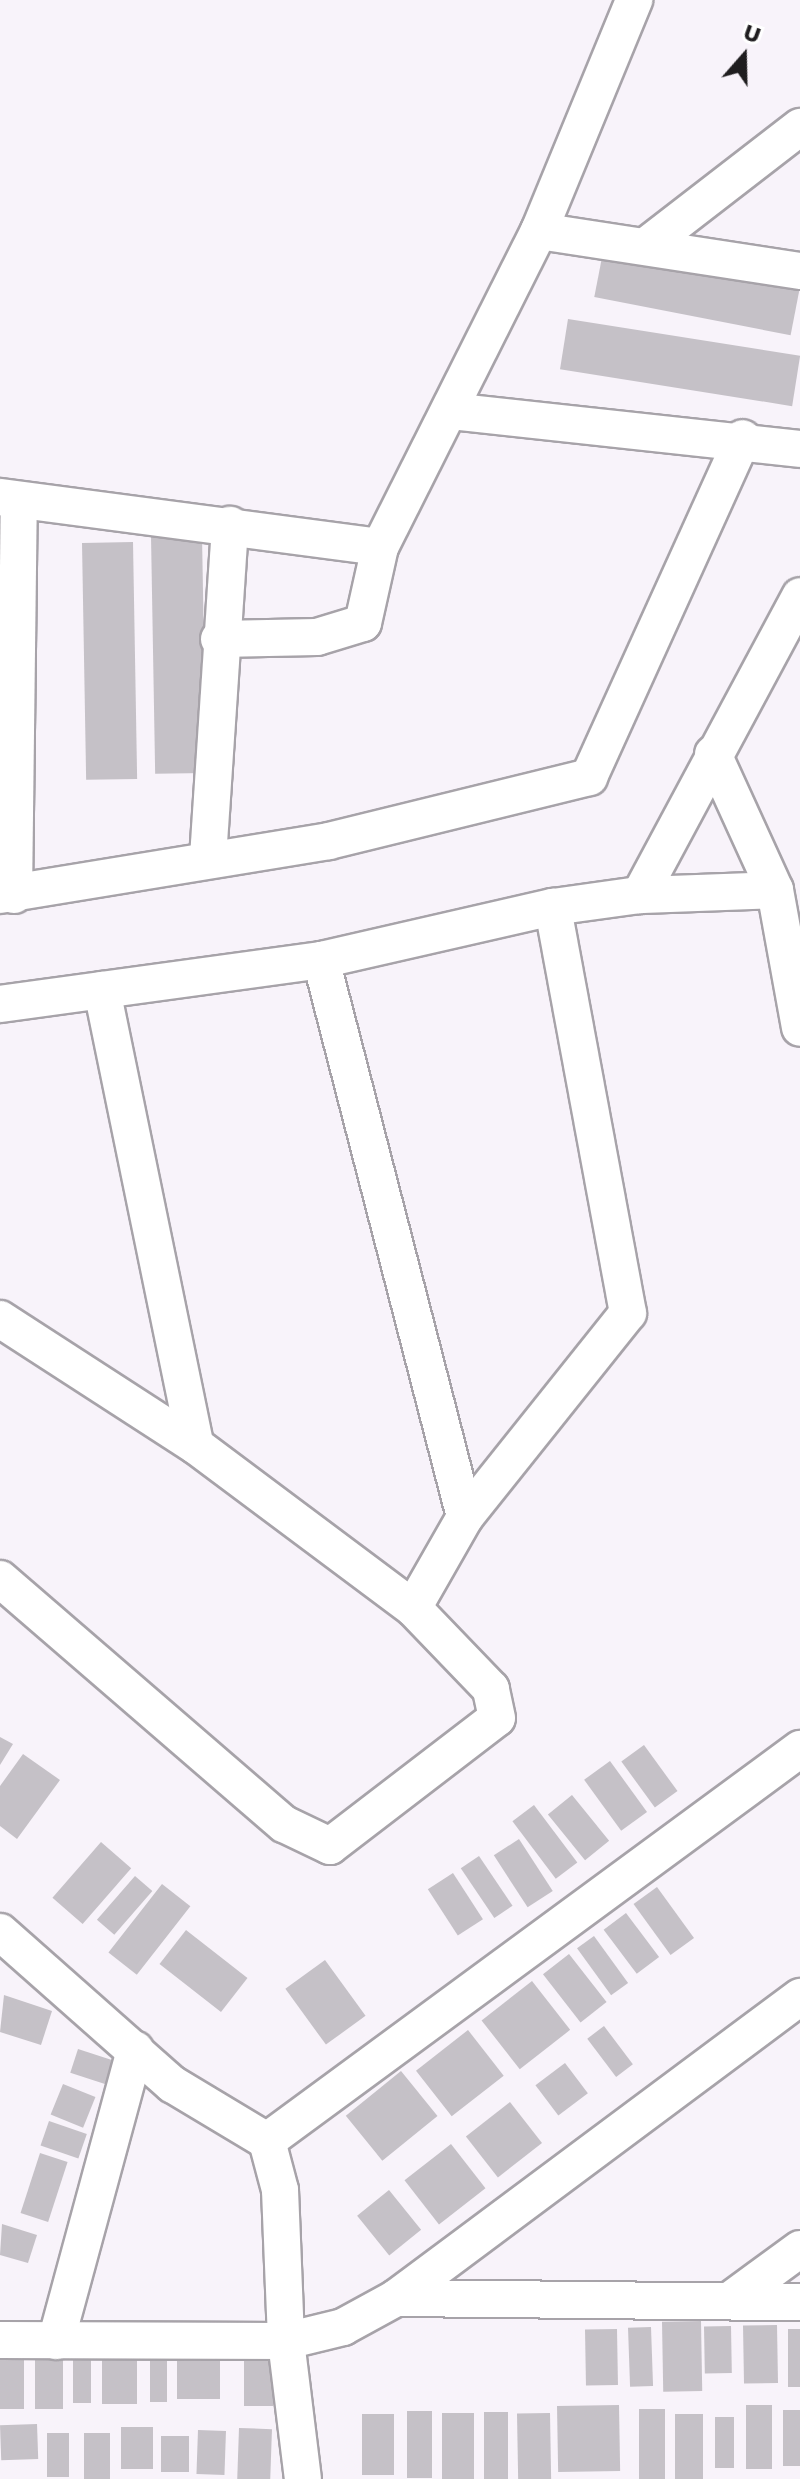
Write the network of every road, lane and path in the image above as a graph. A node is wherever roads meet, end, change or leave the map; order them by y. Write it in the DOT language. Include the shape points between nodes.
graph roads {
  1 [pos="634,0"];
  2 [pos="800,127"];
  3 [pos="539,231"];
  4 [pos="646,246"];
  5 [pos="800,271"];
  6 [pos="451,411"];
  7 [pos="743,438"];
  8 [pos="800,449"];
  9 [pos="10,498"];
  10 [pos="230,525"];
  11 [pos="380,547"];
  12 [pos="800,596"];
  13 [pos="219,639"];
  14 [pos="713,754"];
  15 [pos="208,858"];
  16 [pos="775,890"];
  17 [pos="7,895"];
  18 [pos="640,895"];
  19 [pos="553,907"];
  20 [pos="321,960"];
  21 [pos="102,990"];
  22 [pos="0,1004"];
  23 [pos="800,1028"];
  24 [pos="0,1319"];
  25 [pos="195,1445"];
  26 [pos="465,1517"];
  27 [pos="0,1579"];
  28 [pos="413,1608"];
  29 [pos="800,1749"];
  30 [pos="0,1932"];
  31 [pos="800,1997"];
  32 [pos="135,2050"];
  33 [pos="267,2141"];
  34 [pos="800,2249"];
  35 [pos="396,2298"];
  36 [pos="729,2301"];
  37 [pos="800,2302"];
  38 [pos="0,2340"];
  39 [pos="56,2341"];
  40 [pos="286,2341"];
  41 [pos="303,2479"];
  1 -- 3 [label="street"];
  2 -- 4 [label="street"];
  3 -- 4 [label="street"];
  3 -- 6 [label="street"];
  4 -- 5 [label="street"];
  6 -- 7 [label="street"];
  6 -- 11 [label="street"];
  7 -- 8 [label="street"];
  7 -- 15 [label="street" via="589,777 329,841"];
  9 -- 10 [label="street"];
  9 -- 17 [label="street"];
  10 -- 11 [label="street"];
  10 -- 13 [label="street"];
  11 -- 13 [label="street" via="363,623 317,637"];
  12 -- 14 [label="street"];
  13 -- 15 [label="street"];
  14 -- 16 [label="street"];
  14 -- 18 [label="street"];
  15 -- 17 [label="street"];
  16 -- 18 [label="street"];
  16 -- 23 [label="street"];
  18 -- 19 [label="street"];
  19 -- 20 [label="street"];
  19 -- 26 [label="street" via="628,1313"];
  20 -- 21 [label="street"];
  20 -- 26 [label="street"];
  21 -- 22 [label="street"];
  21 -- 25 [label="street"];
  24 -- 25 [label="street"];
  25 -- 28 [label="street"];
  26 -- 28 [label="street"];
  27 -- 28 [label="street" via="284,1824 330,1846 497,1718 491,1689"];
  29 -- 33 [label="street"];
  30 -- 32 [label="street"];
  31 -- 35 [label="street"];
  32 -- 33 [label="street" via="172,2084"];
  32 -- 39 [label="street"];
  33 -- 40 [label="street" via="280,2190"];
  34 -- 36 [label="street"];
  35 -- 36 [label="street"];
  35 -- 40 [label="street" via="343,2327"];
  36 -- 37 [label="street"];
  38 -- 39 [label="street"];
  39 -- 40 [label="street"];
  40 -- 41 [label="street"];
}
